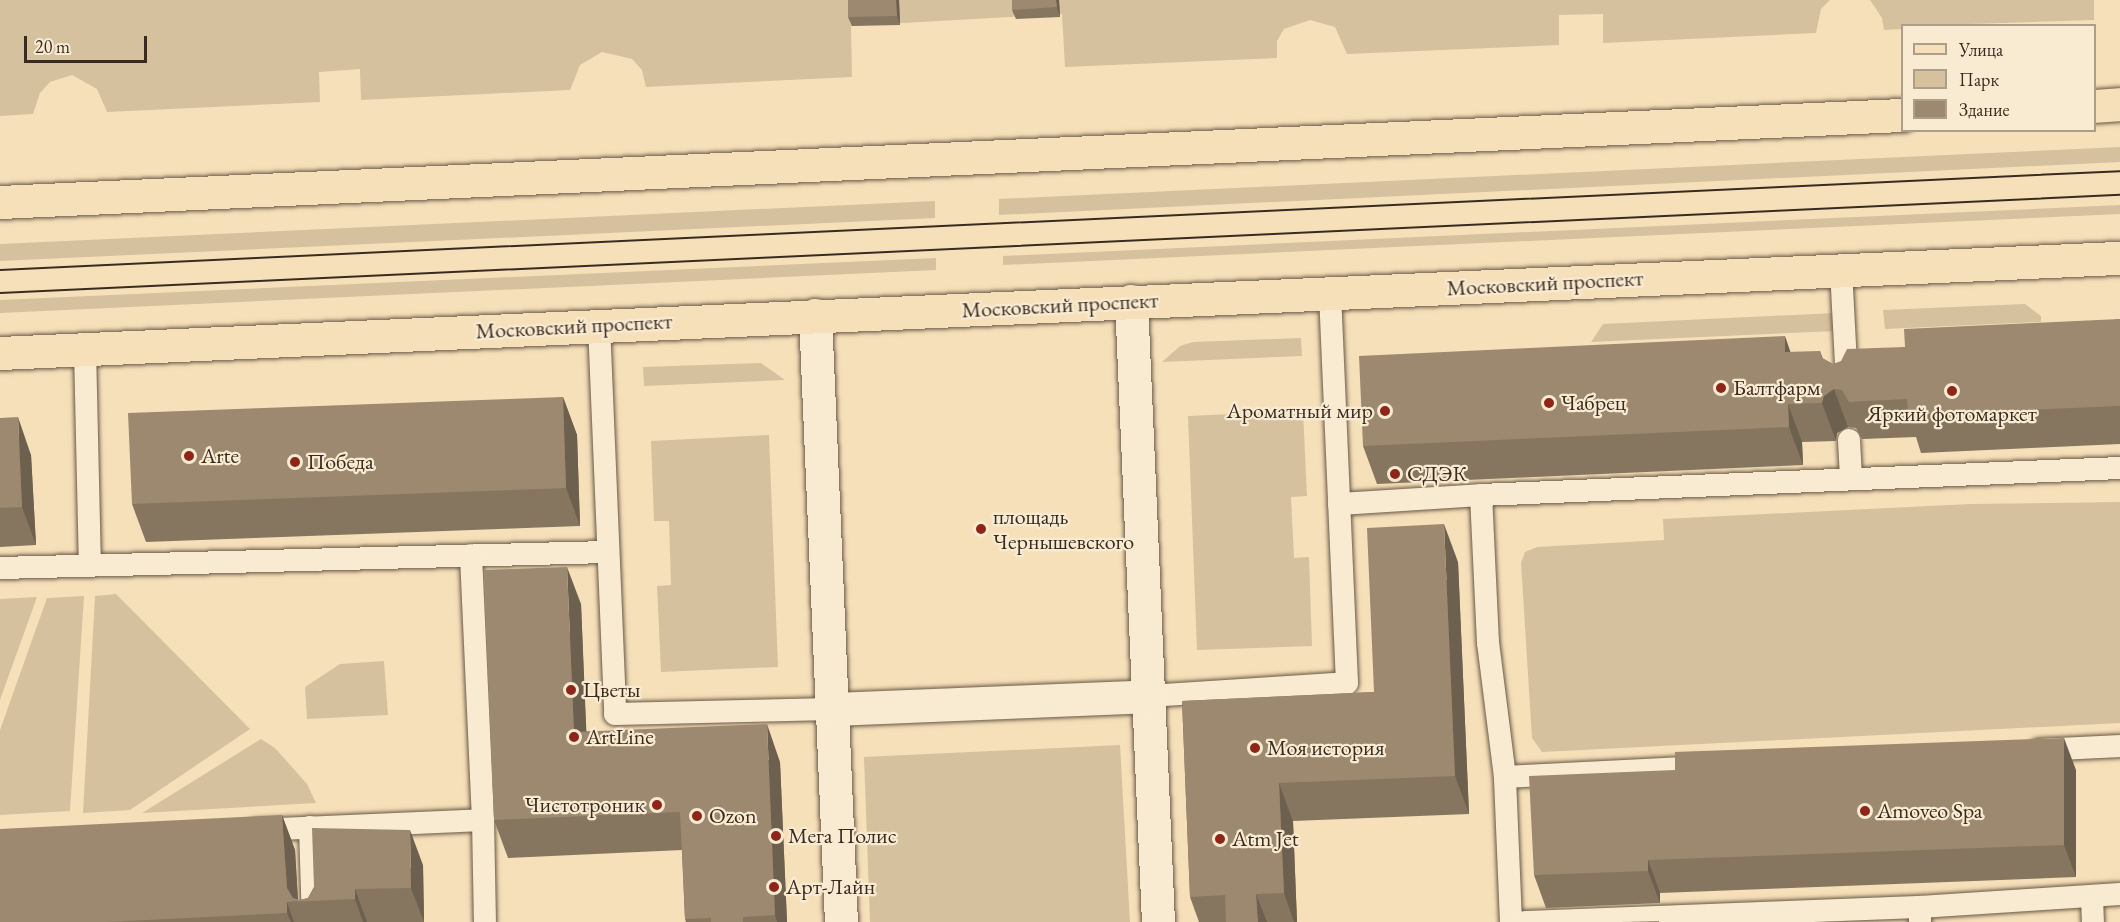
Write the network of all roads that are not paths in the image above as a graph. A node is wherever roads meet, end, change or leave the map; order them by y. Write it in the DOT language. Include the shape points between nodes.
graph roads {
  1 [pos="2120,105"];
  2 [pos="2096,106"];
  3 [pos="1901,115"];
  4 [pos="0,202"];
  5 [pos="2120,258"];
  6 [pos="1841,269"];
  7 [pos="1330,293"];
  8 [pos="1131,301"];
  9 [pos="815,315"];
  10 [pos="599,325"];
  11 [pos="86,349"];
  12 [pos="0,353"];
  13 [pos="1847,388"];
  14 [pos="1849,440"];
  15 [pos="2120,468"];
  16 [pos="1851,478"];
  17 [pos="1481,495"];
  18 [pos="1339,504"];
  19 [pos="608,552"];
  20 [pos="471,555"];
  21 [pos="90,564"];
  22 [pos="0,568"];
  23 [pos="1148,696"];
  24 [pos="831,709"];
  25 [pos="2120,746"];
  26 [pos="2020,751"];
  27 [pos="1727,766"];
  28 [pos="1504,777"];
  29 [pos="483,820"];
  30 [pos="310,827"];
  31 [pos="228,831"];
  32 [pos="2120,894"];
  33 [pos="2092,896"];
  34 [pos="1920,914"];
  35 [pos="313,922"];
  36 [pos="485,922"];
  37 [pos="841,922"];
  38 [pos="1158,922"];
  39 [pos="1511,922"];
  40 [pos="1525,922"];
  41 [pos="2093,922"];
  1 -- 2 [label="main road"];
  3 -- 4 [label="main road"];
  5 -- 6 [label="main road, Московский проспект"];
  6 -- 7 [label="main road, Московский проспект"];
  6 -- 13 [label="lane"];
  7 -- 8 [label="main road, Московский проспект"];
  7 -- 18 [label="lane"];
  8 -- 9 [label="main road, Московский проспект"];
  8 -- 23 [label="street"];
  9 -- 10 [label="main road, Московский проспект"];
  9 -- 24 [label="street"];
  10 -- 11 [label="main road, Московский проспект"];
  10 -- 19 [label="lane"];
  11 -- 12 [label="main road, Московский проспект"];
  11 -- 21 [label="lane"];
  14 -- 16 [label="lane"];
  15 -- 16 [label="lane"];
  16 -- 17 [label="lane"];
  17 -- 18 [label="lane"];
  17 -- 28 [label="lane" via="1488,643"];
  18 -- 23 [label="lane" via="1347,683"];
  19 -- 20 [label="lane"];
  19 -- 24 [label="lane" via="615,714"];
  20 -- 21 [label="lane"];
  20 -- 29 [label="lane"];
  21 -- 22 [label="lane"];
  23 -- 24 [label="street"];
  23 -- 38 [label="street"];
  24 -- 37 [label="street"];
  25 -- 26 [label="lane"];
  27 -- 28 [label="lane"];
  28 -- 39 [label="lane"];
  29 -- 30 [label="lane"];
  29 -- 36 [label="lane"];
  30 -- 31 [label="lane"];
  30 -- 35 [label="lane"];
  32 -- 33 [label="lane"];
  33 -- 34 [label="lane"];
  33 -- 41 [label="lane"];
  34 -- 40 [label="lane"];
}
